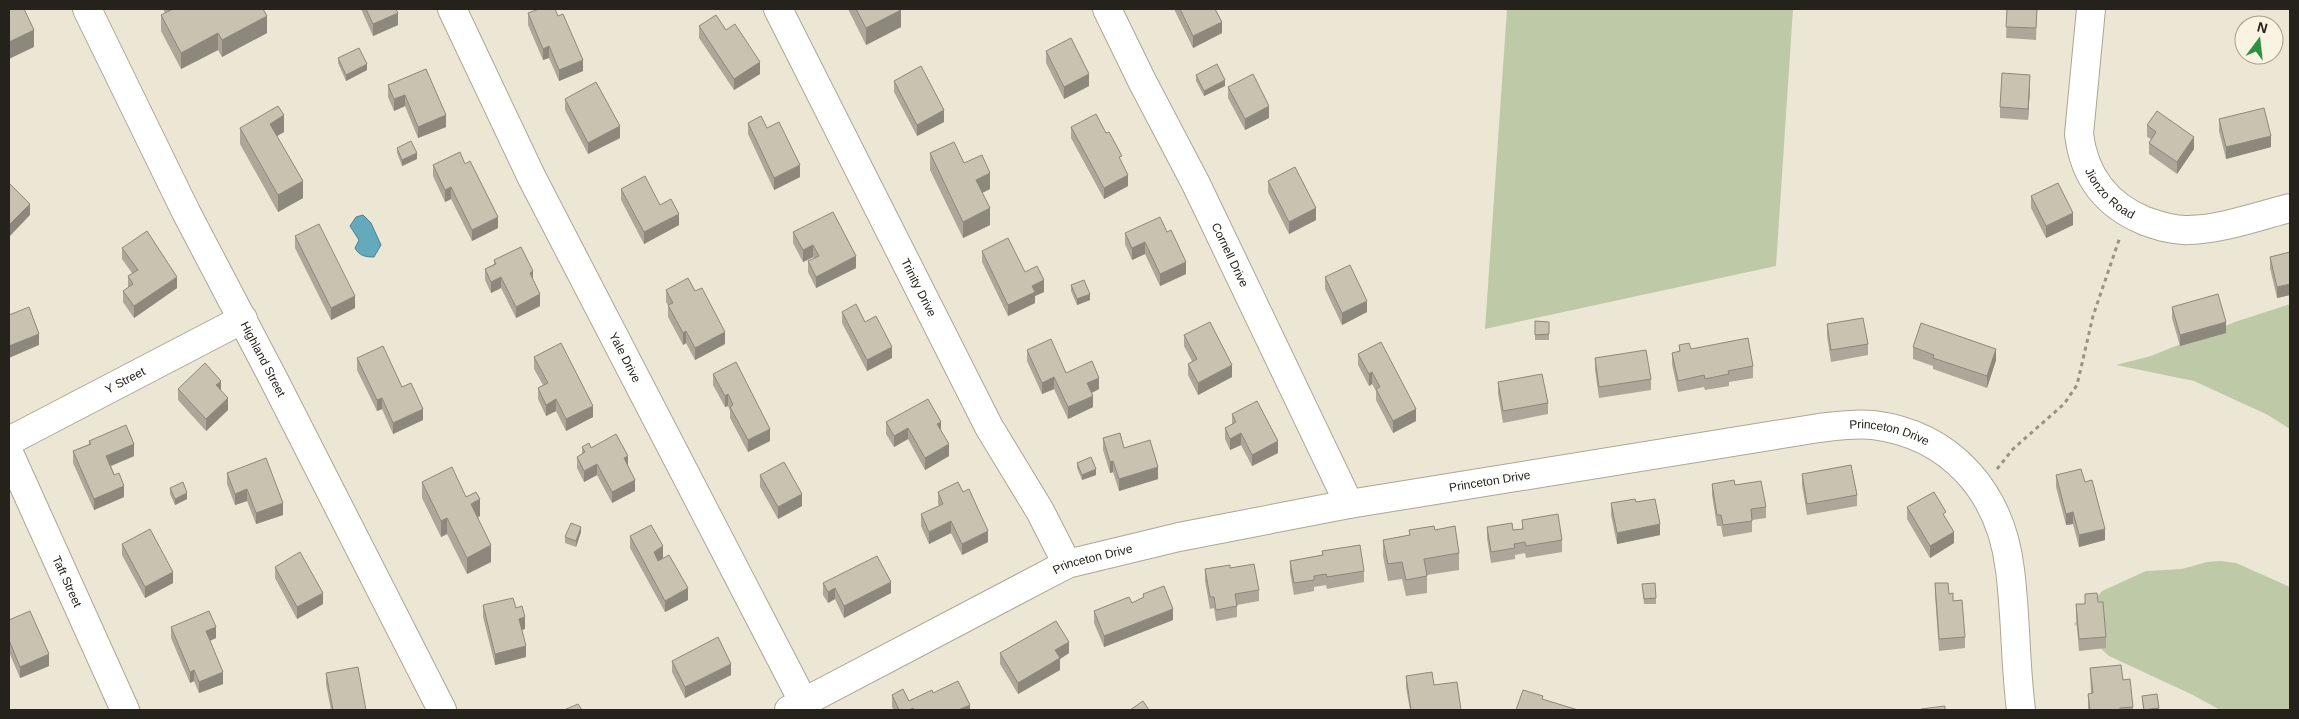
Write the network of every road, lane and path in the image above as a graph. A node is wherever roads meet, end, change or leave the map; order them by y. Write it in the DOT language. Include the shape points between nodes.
graph roads {
  1 [pos="87,9"];
  2 [pos="452,9"];
  3 [pos="778,9"];
  4 [pos="1107,9"];
  5 [pos="2091,9"];
  6 [pos="2290,208"];
  7 [pos="2128,213"];
  8 [pos="243,319"];
  9 [pos="9,441"];
  10 [pos="9,453"];
  11 [pos="1981,489"];
  12 [pos="1349,504"];
  13 [pos="1067,564"];
  14 [pos="797,706"];
  15 [pos="125,710"];
  16 [pos="442,710"];
  17 [pos="2021,710"];
  1 -- 8 [label="street, Highland Street" via="186,212"];
  2 -- 14 [label="street, Yale Drive" via="532,178"];
  3 -- 13 [label="street, Trinity Drive" via="989,426 1040,511"];
  4 -- 12 [label="street, Cornell Drive" via="1196,184"];
  5 -- 7 [label="street, Jionzo Road" via="2079,124 2080,145 2094,182 2107,198"];
  6 -- 7 [label="street, Jionzo Road" via="2191,230 2156,225"];
  7 -- 11 [label="path" via="2093,316 2077,385 2064,404 2013,448"];
  8 -- 9 [label="street, Y Street"];
  8 -- 16 [label="street, Highland Street"];
  10 -- 15 [label="street, Taft Street"];
  11 -- 12 [label="street, Princeton Drive" via="1954,459 1921,438 1881,426 1849,425"];
  11 -- 17 [label="street, Princeton Drive" via="1995,512 2010,569"];
  12 -- 13 [label="street, Princeton Drive" via="1179,537"];
  13 -- 14 [label="street, Princeton Drive"];
}
